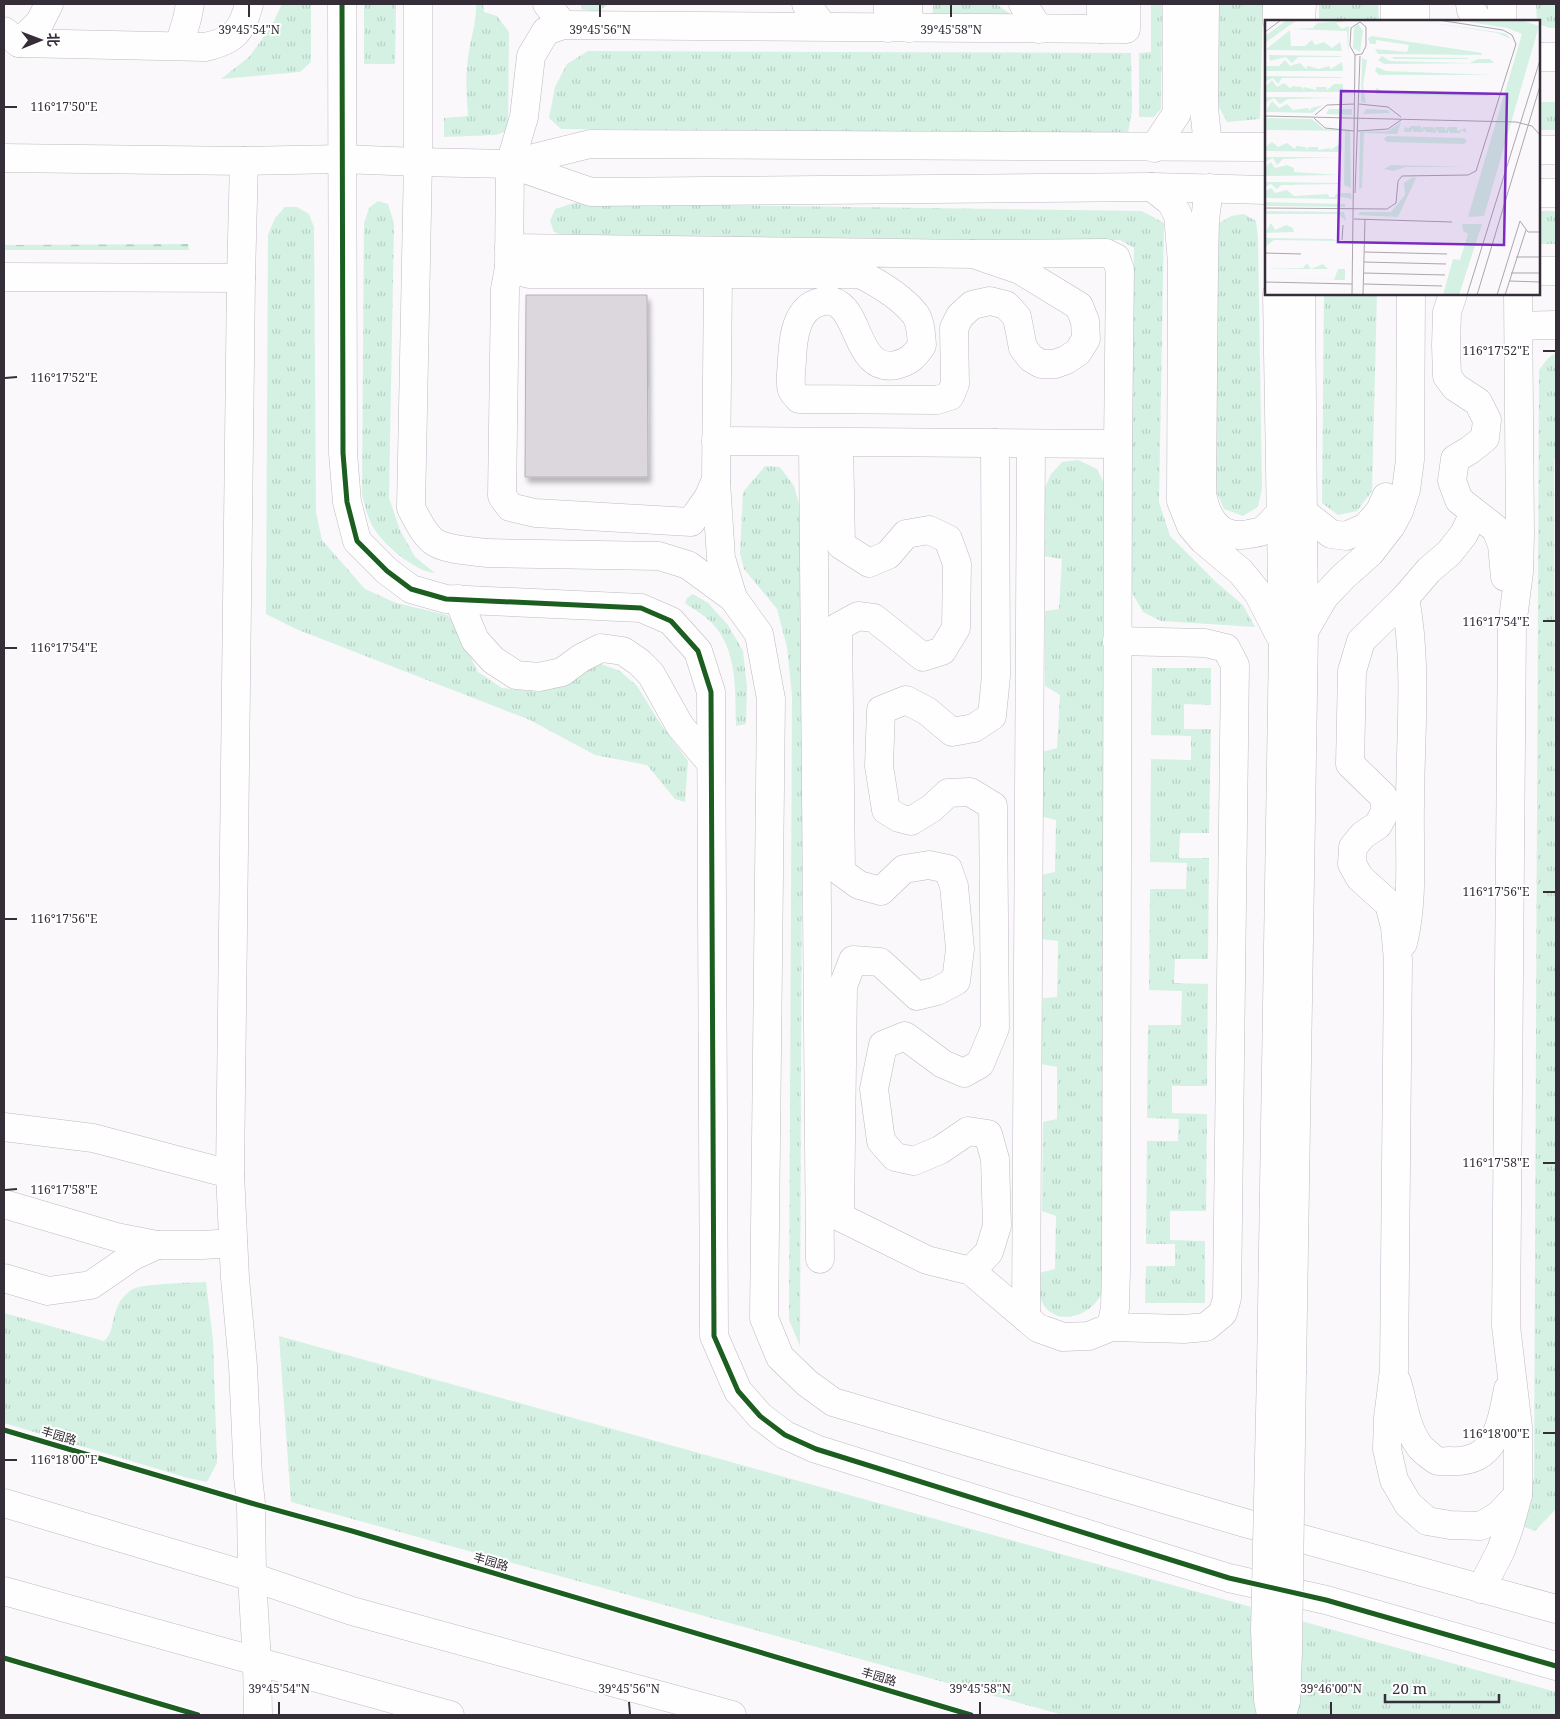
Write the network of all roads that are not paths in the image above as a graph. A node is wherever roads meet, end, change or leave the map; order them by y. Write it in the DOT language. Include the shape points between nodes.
graph roads {
  1 [pos="49,4"];
  2 [pos="190,4"];
  3 [pos="248,4"];
  4 [pos="342,4"];
  5 [pos="418,4"];
  6 [pos="806,4"];
  7 [pos="1023,4"];
  8 [pos="1177,4"];
  9 [pos="1204,4"];
  10 [pos="1277,4"];
  11 [pos="1302,4"];
  12 [pos="1395,4"];
  13 [pos="1415,4"];
  14 [pos="1470,4"];
  15 [pos="1502,4"];
  16 [pos="1521,4"];
  17 [pos="557,11"];
  18 [pos="639,15"];
  19 [pos="823,15"];
  20 [pos="898,16"];
  21 [pos="1039,16"];
  22 [pos="1114,16"];
  23 [pos="1277,20"];
  24 [pos="1301,20"];
  25 [pos="1395,20"];
  26 [pos="1415,20"];
  27 [pos="1478,20"];
  28 [pos="1502,20"];
  29 [pos="1521,20"];
  30 [pos="12,37"];
  31 [pos="179,46"];
  32 [pos="1540,57"];
  33 [pos="1556,57"];
  34 [pos="1208,146"];
  35 [pos="1265,147"];
  36 [pos="1154,148"];
  37 [pos="1540,150"];
  38 [pos="1556,150"];
  39 [pos="4,158"];
  40 [pos="341,159"];
  41 [pos="244,161"];
  42 [pos="418,162"];
  43 [pos="510,164"];
  44 [pos="1152,187"];
  45 [pos="1209,188"];
  46 [pos="1265,190"];
  47 [pos="1540,193"];
  48 [pos="1556,193"];
  49 [pos="973,254"];
  50 [pos="509,257"];
  51 [pos="1556,271"];
  52 [pos="1540,272"];
  53 [pos="718,274"];
  54 [pos="4,276"];
  55 [pos="241,278"];
  56 [pos="1277,295"];
  57 [pos="1301,295"];
  58 [pos="1393,295"];
  59 [pos="1411,295"];
  60 [pos="1453,295"];
  61 [pos="1518,295"];
  62 [pos="1556,325"];
  63 [pos="1519,326"];
  64 [pos="716,441"];
  65 [pos="826,443"];
  66 [pos="995,443"];
  67 [pos="1031,444"];
  68 [pos="1118,444"];
  69 [pos="716,480"];
  70 [pos="1292,512"];
  71 [pos="1474,513"];
  72 [pos="691,522"];
  73 [pos="659,556"];
  74 [pos="734,598"];
  75 [pos="1405,598"];
  76 [pos="458,599"];
  77 [pos="1512,626"];
  78 [pos="1294,638"];
  79 [pos="1118,641"];
  80 [pos="711,763"];
  81 [pos="1398,960"];
  82 [pos="4,1127"];
  83 [pos="230,1174"];
  84 [pos="4,1204"];
  85 [pos="233,1243"];
  86 [pos="157,1245"];
  87 [pos="820,1258"];
  88 [pos="971,1271"];
  89 [pos="4,1278"];
  90 [pos="1026,1318"];
  91 [pos="1111,1327"];
  92 [pos="1512,1366"];
  93 [pos="1394,1370"];
  94 [pos="1282,1371"];
  95 [pos="1518,1495"];
  96 [pos="4,1503"];
  97 [pos="252,1577"];
  98 [pos="1481,1588"];
  99 [pos="4,1591"];
  100 [pos="1556,1609"];
  101 [pos="257,1662"];
  102 [pos="1556,1666"];
  103 [pos="258,1715"];
  104 [pos="450,1715"];
  105 [pos="732,1715"];
  106 [pos="1271,1715"];
  107 [pos="1282,1715"];
  1 -- 30 [label="street" via="40,22"];
  2 -- 31 [label="street"];
  3 -- 31 [label="street" via="245,20 236,34 221,44"];
  4 -- 40 [label="street"];
  5 -- 42 [label="street"];
  6 -- 19 [label="street"];
  7 -- 21 [label="street"];
  8 -- 36 [label="street" via="1177,113"];
  9 -- 34 [label="street" via="1204,108"];
  10 -- 23 [label="street"];
  11 -- 24 [label="street"];
  12 -- 25 [label="street"];
  13 -- 26 [label="street"];
  14 -- 27 [label="street"];
  15 -- 28 [label="street"];
  16 -- 29 [label="street"];
  17 -- 18 [label="street"];
  17 -- 43 [label="street" via="531,56 524,117"];
  18 -- 19 [label="street"];
  19 -- 20 [label="street"];
  20 -- 21 [label="street"];
  21 -- 22 [label="street"];
  30 -- 31 [label="street"];
  32 -- 33 [label="street"];
  34 -- 35 [label="street"];
  34 -- 36 [label="street"];
  36 -- 43 [label="street" via="590,144"];
  37 -- 38 [label="street"];
  39 -- 41 [label="street"];
  40 -- 41 [label="street"];
  40 -- 42 [label="street"];
  40 -- 76 [label="street" via="343,453 347,502 358,541 387,571 411,589"];
  41 -- 55 [label="street"];
  42 -- 43 [label="street"];
  42 -- 73 [label="street" via="411,508 421,527 436,543 460,550"];
  43 -- 44 [label="street" via="591,192"];
  43 -- 50 [label="street"];
  44 -- 45 [label="street"];
  44 -- 78 [label="street" via="1171,202 1178,215 1182,263 1181,501 1191,526 1241,572"];
  45 -- 46 [label="street"];
  45 -- 70 [label="street" via="1204,247 1202,494 1206,510 1211,521 1230,535 1260,532"];
  47 -- 48 [label="street"];
  49 -- 50 [label="street"];
  49 -- 53 [label="street" via="1020,270 1079,306 1085,321 1086,339 1078,352 1054,364 1041,364 1023,348 1017,317 1006,305 990,301 972,305 960,316 954,328 954,384 950,396 936,400 799,399 792,390 794,332 812,304 826,300 838,304 850,316 866,350 875,361 888,366 914,358 922,345 916,315 879,284 860,274"];
  49 -- 68 [label="street" via="1106,253 1116,258 1120,270"];
  50 -- 53 [label="street" via="529,274"];
  50 -- 72 [label="street" via="505,289 502,496 510,507 535,513"];
  51 -- 52 [label="street"];
  53 -- 64 [label="street"];
  54 -- 55 [label="street"];
  55 -- 83 [label="street"];
  56 -- 70 [label="street"];
  57 -- 70 [label="street"];
  58 -- 70 [label="street" via="1391,483 1380,511 1366,527 1346,536 1331,534"];
  59 -- 78 [label="street" via="1410,460 1399,511 1370,553 1324,597"];
  60 -- 71 [label="street" via="1447,312 1447,376 1455,388 1478,402 1487,420 1484,438 1455,459 1454,466 1452,481 1459,500"];
  61 -- 63 [label="street"];
  62 -- 63 [label="street"];
  63 -- 77 [label="street" via="1519,572"];
  64 -- 65 [label="street"];
  64 -- 69 [label="street"];
  65 -- 66 [label="street"];
  65 -- 87 [label="street"];
  65 -- 88 [label="street" via="840,545 869,563 888,555 906,534 929,530 948,539 957,564 956,628 942,651 923,657 874,618 858,616 838,627 841,872 859,885 881,891 904,869 930,865 948,869 954,886 960,949 956,981 937,991 917,996 880,962 854,960 842,986 840,1217 927,1260"];
  66 -- 67 [label="street"];
  66 -- 88 [label="street" via="996,676 992,716 974,728 952,732 927,711 906,700 881,710 879,766 886,810 899,818 911,821 948,793 970,792 993,806 996,1028 980,1064 964,1073 943,1064 905,1036 883,1046 874,1088 881,1142 895,1157 914,1161 940,1150 968,1131 988,1134 995,1159 997,1226 989,1252"];
  67 -- 68 [label="street"];
  67 -- 90 [label="street"];
  68 -- 79 [label="street"];
  69 -- 72 [label="street"];
  69 -- 74 [label="street" via="721,558"];
  70 -- 78 [label="street"];
  71 -- 75 [label="street" via="1454,547"];
  71 -- 77 [label="street" via="1496,528 1502,544"];
  72 -- 73 [label="street"];
  73 -- 74 [label="street" via="688,565"];
  74 -- 98 [label="street" via="759,634 771,699 764,1318 780,1357 806,1384 833,1402 1245,1524"];
  75 -- 81 [label="street" via="1412,672 1410,884 1408,924"];
  75 -- 81 [label="street" via="1360,641 1351,690 1350,764 1384,796 1386,810 1378,825 1353,847 1352,864 1360,878 1388,904 1395,927"];
  76 -- 80 [label="street" via="475,640 493,660 516,675 539,677 562,672 601,648 623,652 639,662 652,674 680,726"];
  76 -- 80 [label="street" via="642,608 671,621 698,651 711,692"];
  77 -- 92 [label="street" via="1506,1326"];
  78 -- 94 [label="street"];
  79 -- 91 [label="street" via="1116,1270"];
  79 -- 91 [label="street" via="1205,643 1226,648 1235,665 1227,1298 1223,1313 1206,1327"];
  80 -- 102 [label="street" via="714,1336 738,1390 760,1416 785,1434 816,1449 1228,1578 1326,1600"];
  81 -- 93 [label="street"];
  82 -- 83 [label="street" via="93,1138"];
  83 -- 85 [label="street"];
  84 -- 86 [label="street" via="116,1237"];
  85 -- 86 [label="street"];
  85 -- 97 [label="street" via="251,1503"];
  86 -- 89 [label="street" via="133,1256 91,1285 48,1291"];
  88 -- 90 [label="street"];
  90 -- 91 [label="street" via="1038,1328 1063,1337 1089,1336"];
  92 -- 93 [label="street" via="1504,1410 1490,1447 1479,1456 1459,1462 1437,1461 1418,1445"];
  92 -- 95 [label="street" via="1518,1427"];
  93 -- 95 [label="street" via="1387,1449 1394,1480 1408,1504 1427,1521 1481,1526 1499,1515"];
  94 -- 106 [label="street, bridge" via="1266,1631"];
  94 -- 107 [label="street, bridge" via="1288,1652 1286,1701"];
  95 -- 98 [label="street" via="1501,1550"];
  96 -- 97 [label="street"];
  97 -- 101 [label="street"];
  97 -- 105 [label="street" via="352,1611"];
  98 -- 100 [label="street"];
  99 -- 101 [label="street"];
  101 -- 103 [label="street"];
  101 -- 104 [label="street"];
}
